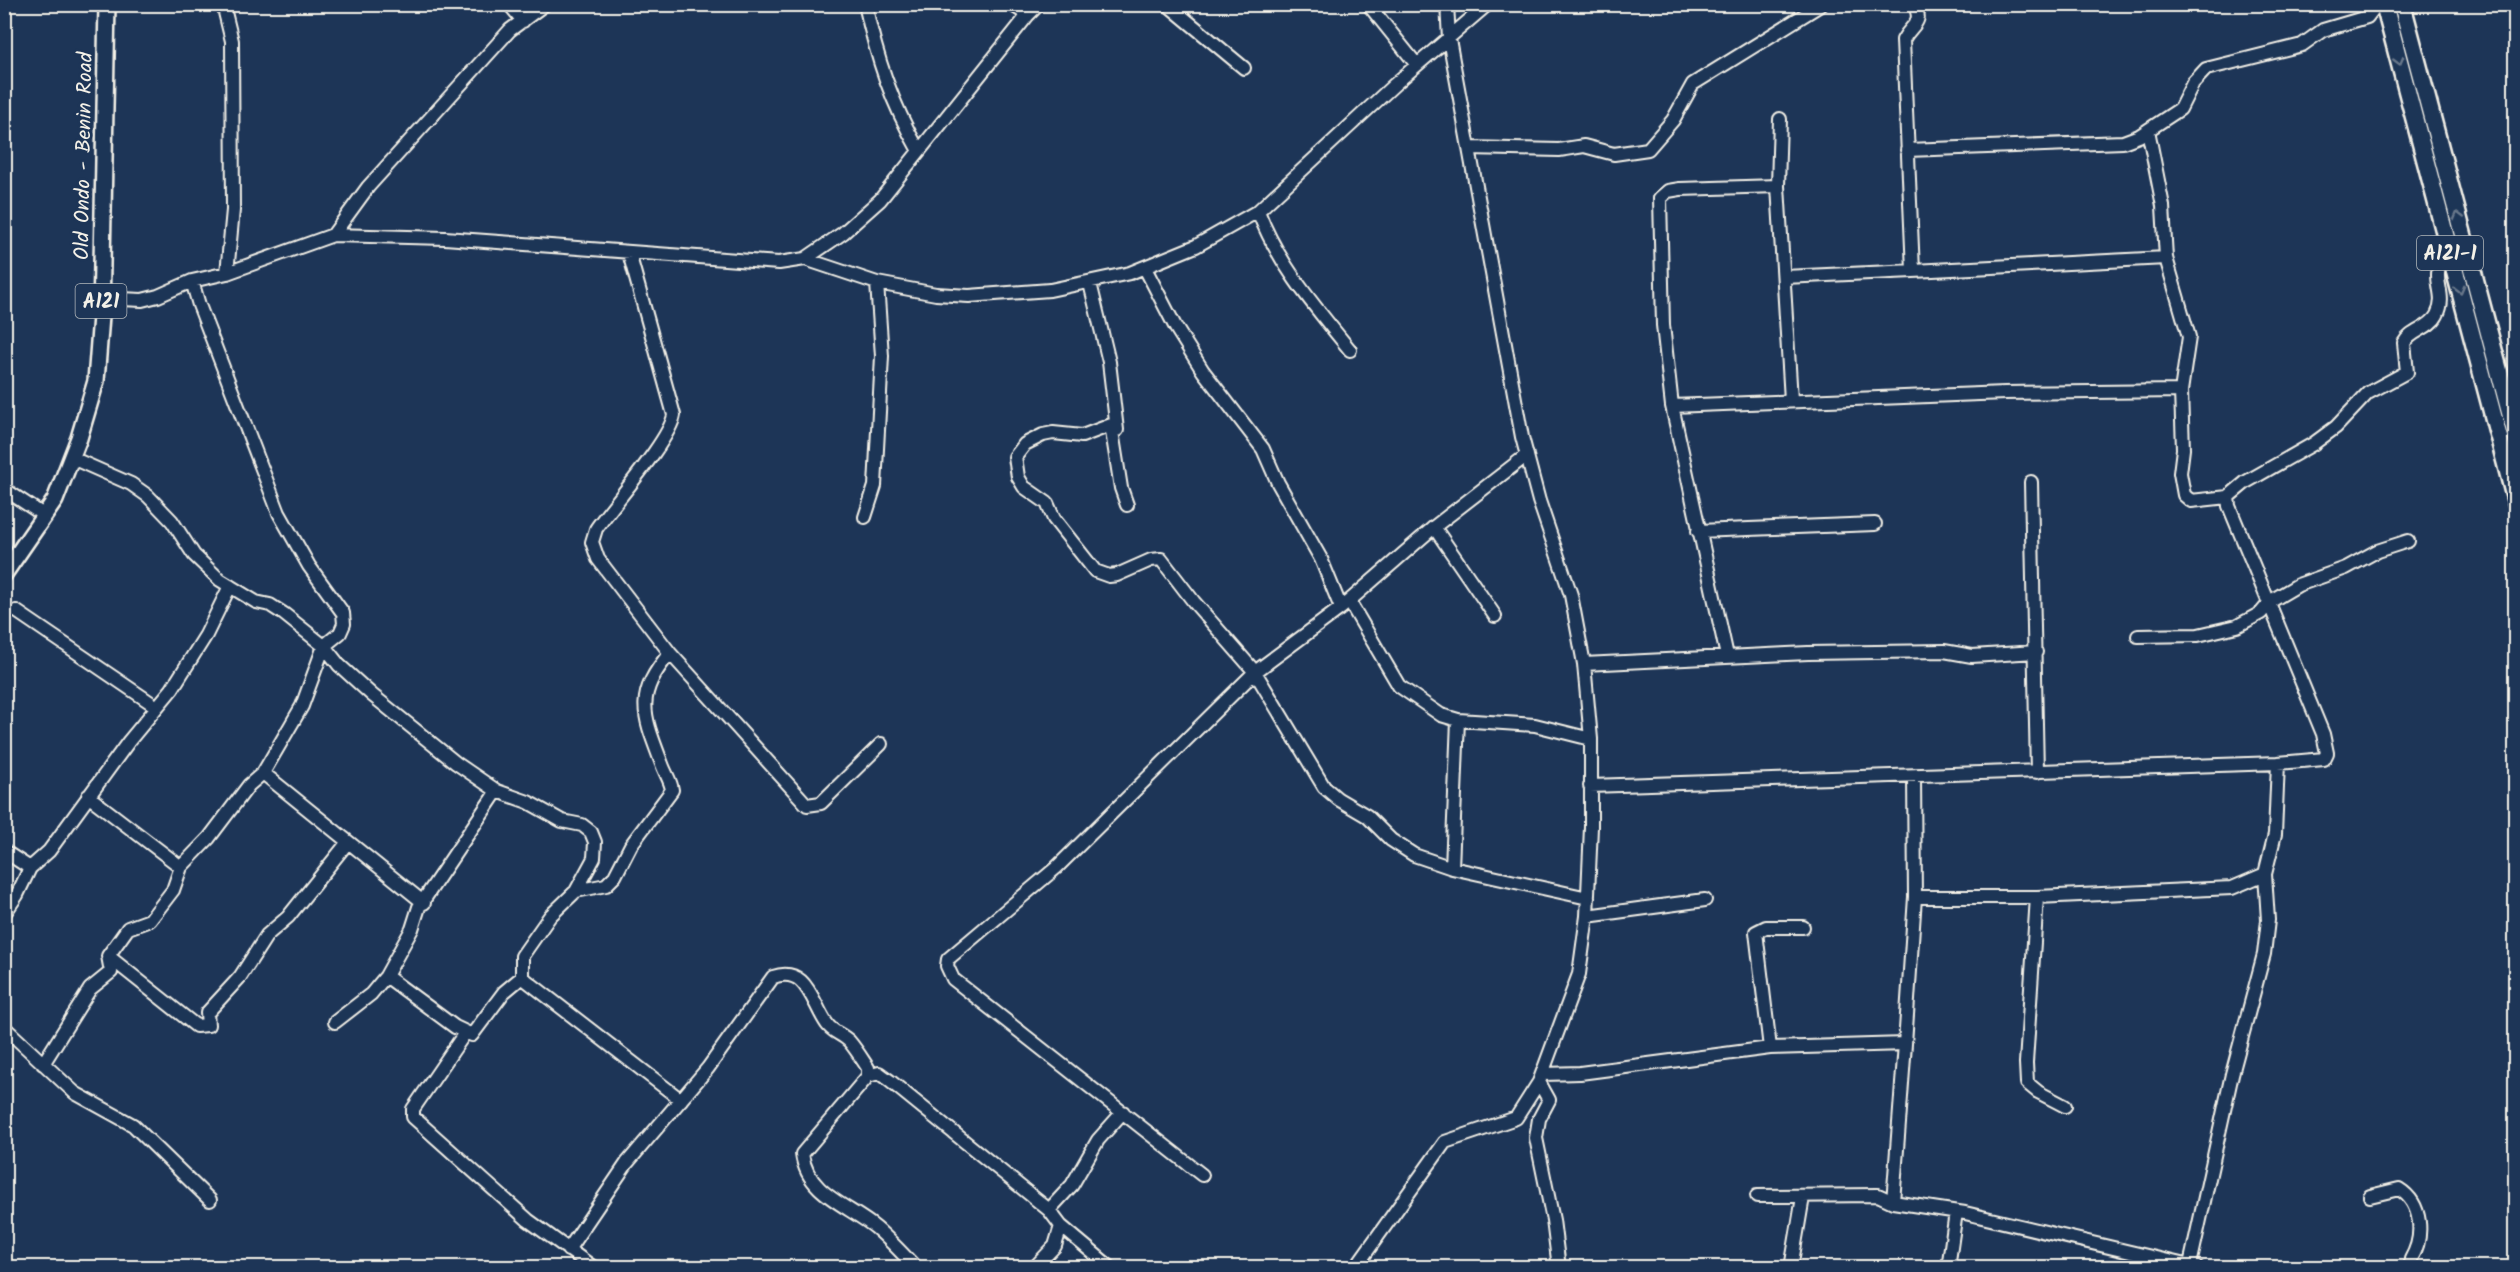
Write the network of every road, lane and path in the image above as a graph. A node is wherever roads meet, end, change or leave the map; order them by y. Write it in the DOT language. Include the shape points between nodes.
graph roads {
  1 [pos="107,4"];
  2 [pos="223,4"];
  3 [pos="509,4"];
  4 [pos="545,4"];
  5 [pos="865,4"];
  6 [pos="1011,4"];
  7 [pos="1039,4"];
  8 [pos="1167,4"];
  9 [pos="1368,4"];
  10 [pos="1448,4"];
  11 [pos="1488,4"];
  12 [pos="1822,4"];
  13 [pos="1914,4"];
  14 [pos="2377,4"];
  15 [pos="2384,4"];
  16 [pos="2402,4"];
  17 [pos="1028,15"];
  18 [pos="523,21"];
  19 [pos="1449,39"];
  20 [pos="1418,65"];
  21 [pos="1244,68"];
  22 [pos="1780,119"];
  23 [pos="2148,130"];
  24 [pos="1469,148"];
  25 [pos="1907,150"];
  26 [pos="919,151"];
  27 [pos="1778,186"];
  28 [pos="1258,211"];
  29 [pos="333,235"];
  30 [pos="629,253"];
  31 [pos="2450,254"];
  32 [pos="2166,258"];
  33 [pos="805,259"];
  34 [pos="1145,268"];
  35 [pos="1913,271"];
  36 [pos="227,273"];
  37 [pos="1784,277"];
  38 [pos="192,281"];
  39 [pos="877,283"];
  40 [pos="1090,283"];
  41 [pos="101,298"];
  42 [pos="1350,351"];
  43 [pos="2181,391"];
  44 [pos="1791,400"];
  45 [pos="1672,406"];
  46 [pos="1111,425"];
  47 [pos="2516,435"];
  48 [pos="1527,454"];
  49 [pos="72,458"];
  50 [pos="2031,482"];
  51 [pos="4,489"];
  52 [pos="2228,497"];
  53 [pos="2516,502"];
  54 [pos="1127,505"];
  55 [pos="45,516"];
  56 [pos="865,517"];
  57 [pos="1875,524"];
  58 [pos="1434,527"];
  59 [pos="1698,531"];
  60 [pos="2408,541"];
  61 [pos="4,574"];
  62 [pos="230,586"];
  63 [pos="2271,602"];
  64 [pos="1345,604"];
  65 [pos="16,611"];
  66 [pos="1495,616"];
  67 [pos="2138,636"];
  68 [pos="324,645"];
  69 [pos="2036,652"];
  70 [pos="670,653"];
  71 [pos="1726,656"];
  72 [pos="1584,664"];
  73 [pos="1255,672"];
  74 [pos="157,707"];
  75 [pos="1458,720"];
  76 [pos="1590,739"];
  77 [pos="881,744"];
  78 [pos="2278,763"];
  79 [pos="2037,772"];
  80 [pos="263,773"];
  81 [pos="1914,776"];
  82 [pos="1590,786"];
  83 [pos="497,792"];
  84 [pos="88,796"];
  85 [pos="348,842"];
  86 [pos="4,851"];
  87 [pos="181,867"];
  88 [pos="30,868"];
  89 [pos="1452,868"];
  90 [pos="2265,874"];
  91 [pos="576,891"];
  92 [pos="1915,897"];
  93 [pos="2037,897"];
  94 [pos="1588,898"];
  95 [pos="1705,900"];
  96 [pos="424,903"];
  97 [pos="4,914"];
  98 [pos="1587,916"];
  99 [pos="1803,927"];
  100 [pos="108,956"];
  101 [pos="386,976"];
  102 [pos="522,977"];
  103 [pos="335,1022"];
  104 [pos="4,1027"];
  105 [pos="465,1033"];
  106 [pos="1905,1044"];
  107 [pos="1770,1048"];
  108 [pos="43,1064"];
  109 [pos="868,1076"];
  110 [pos="1541,1078"];
  111 [pos="681,1100"];
  112 [pos="2065,1106"];
  113 [pos="1123,1112"];
  114 [pos="1202,1175"];
  115 [pos="1757,1196"];
  116 [pos="2370,1196"];
  117 [pos="1803,1197"];
  118 [pos="210,1200"];
  119 [pos="1893,1202"];
  120 [pos="1048,1210"];
  121 [pos="1956,1212"];
  122 [pos="1061,1226"];
  123 [pos="568,1250"];
  124 [pos="2194,1266"];
  125 [pos="594,1268"];
  126 [pos="916,1268"];
  127 [pos="1034,1268"];
  128 [pos="1111,1268"];
  129 [pos="1355,1268"];
  130 [pos="1559,1268"];
  131 [pos="1791,1268"];
  132 [pos="1948,1268"];
  133 [pos="2412,1268"];
  1 -- 41 [label="main road, Old Ondo - Benin Road / A121"];
  2 -- 36 [label="street" via="232,41 233,210"];
  3 -- 18 [label="street"];
  4 -- 18 [label="street"];
  5 -- 26 [label="street" via="884,81"];
  6 -- 17 [label="street"];
  7 -- 17 [label="street"];
  8 -- 21 [label="street"];
  9 -- 20 [label="street"];
  10 -- 19 [label="street"];
  11 -- 19 [label="street"];
  12 -- 24 [label="street" via="1693,84 1673,120 1648,148 1614,154 1584,146 1559,150"];
  13 -- 25 [label="street" via="1919,20 1903,40"];
  14 -- 23 [label="street" via="2367,17 2323,30 2302,45 2206,69 2193,82 2180,109"];
  15 -- 31 [label="highway, A121-1, one-way"];
  47 -- 16 [label="highway, A121-1, one-way"];
  17 -- 26 [label="street"];
  18 -- 29 [label="street" via="510,30 368,187"];
  19 -- 20 [label="street"];
  19 -- 24 [label="street"];
  20 -- 28 [label="street"];
  22 -- 27 [label="street"];
  23 -- 25 [label="street" via="2122,142"];
  23 -- 32 [label="street" via="2163,206"];
  24 -- 48 [label="street"];
  25 -- 35 [label="street"];
  26 -- 33 [label="street" via="880,200 843,233"];
  27 -- 37 [label="street"];
  27 -- 45 [label="street" via="1680,189 1668,191 1660,198 1663,325"];
  28 -- 34 [label="street" via="1196,246"];
  28 -- 42 [label="street" via="1286,266"];
  29 -- 30 [label="street" via="445,238"];
  29 -- 36 [label="street"];
  30 -- 33 [label="street" via="779,262"];
  30 -- 70 [label="street" via="673,420 645,465 601,522 592,542 598,559"];
  31 -- 52 [label="street" via="2439,262 2441,302 2437,315 2404,343 2407,372 2368,393 2336,427 2313,444 2246,482"];
  31 -- 53 [label="highway, A121-1, one-way"];
  32 -- 35 [label="street"];
  32 -- 43 [label="street" via="2189,337"];
  33 -- 39 [label="street"];
  34 -- 40 [label="street"];
  34 -- 64 [label="street" via="1197,362 1263,449"];
  35 -- 37 [label="street"];
  36 -- 38 [label="street"];
  37 -- 44 [label="street"];
  38 -- 41 [label="street" via="142,300"];
  38 -- 68 [label="street" via="279,513 309,566 343,613 340,633"];
  39 -- 40 [label="street" via="969,296 1023,294"];
  39 -- 56 [label="street" via="882,356 875,486"];
  40 -- 46 [label="street" via="1109,362 1117,430"];
  41 -- 49 [label="main road, Old Ondo - Benin Road / A121" via="96,381"];
  43 -- 44 [label="street"];
  43 -- 52 [label="street" via="2180,473 2184,495 2191,501"];
  44 -- 45 [label="street"];
  45 -- 59 [label="street"];
  46 -- 54 [label="street"];
  46 -- 73 [label="street" via="1082,436 1053,433 1025,444 1015,457 1023,487 1047,503 1058,524 1098,574 1124,574 1161,559"];
  48 -- 58 [label="street"];
  48 -- 72 [label="street" via="1571,595"];
  49 -- 55 [label="main road, Old Ondo - Benin Road / A121"];
  49 -- 62 [label="street" via="131,484 148,496 172,521 194,555"];
  50 -- 69 [label="street"];
  51 -- 55 [label="street"];
  52 -- 63 [label="street"];
  55 -- 61 [label="main road, Old Ondo - Benin Road / A121"];
  57 -- 59 [label="street"];
  58 -- 64 [label="street"];
  58 -- 66 [label="street"];
  59 -- 71 [label="street"];
  60 -- 63 [label="street" via="2298,585"];
  62 -- 68 [label="street" via="256,602 270,605"];
  62 -- 74 [label="street" via="186,668"];
  63 -- 67 [label="street" via="2249,621 2220,632"];
  63 -- 78 [label="street" via="2327,753 2317,761"];
  64 -- 73 [label="street"];
  64 -- 75 [label="street" via="1399,686 1441,715"];
  65 -- 74 [label="street"];
  68 -- 80 [label="street" via="302,706"];
  68 -- 83 [label="street" via="339,665 381,702"];
  69 -- 71 [label="street" via="1972,656 1944,651"];
  69 -- 79 [label="street"];
  70 -- 77 [label="street" via="807,805 821,803"];
  70 -- 91 [label="street" via="648,683 645,701 653,742 672,790 631,845 615,876 606,885"];
  71 -- 72 [label="street"];
  72 -- 76 [label="street"];
  73 -- 89 [label="street" via="1324,787 1367,816 1401,849"];
  73 -- 113 [label="street" via="1056,868 948,959 946,966 953,979"];
  74 -- 84 [label="street"];
  75 -- 76 [label="street" via="1535,725"];
  75 -- 89 [label="street"];
  76 -- 82 [label="street"];
  78 -- 79 [label="street"];
  78 -- 90 [label="street" via="2275,834"];
  79 -- 81 [label="street"];
  80 -- 85 [label="street"];
  80 -- 87 [label="street"];
  81 -- 82 [label="street"];
  81 -- 92 [label="street"];
  82 -- 94 [label="street"];
  83 -- 91 [label="street" via="591,832 594,858"];
  83 -- 96 [label="street"];
  84 -- 87 [label="street"];
  84 -- 88 [label="street" via="49,851"];
  85 -- 96 [label="street"];
  85 -- 100 [label="street" via="207,1012 208,1025 196,1026"];
  86 -- 88 [label="street"];
  87 -- 100 [label="street" via="172,890 150,920 128,928"];
  88 -- 97 [label="street"];
  89 -- 94 [label="street"];
  90 -- 93 [label="street" via="2232,888"];
  90 -- 124 [label="street" via="2268,920 2264,954 2232,1074"];
  91 -- 102 [label="street" via="550,916 522,956"];
  92 -- 93 [label="street"];
  92 -- 106 [label="street"];
  93 -- 112 [label="street" via="2027,1083"];
  94 -- 98 [label="street"];
  95 -- 98 [label="street"];
  96 -- 101 [label="street"];
  98 -- 110 [label="street" via="1579,974"];
  99 -- 107 [label="street" via="1766,927 1756,932"];
  100 -- 108 [label="street" via="111,972 90,989"];
  101 -- 103 [label="street" via="371,994"];
  101 -- 105 [label="street"];
  102 -- 105 [label="street" via="504,992 472,1035"];
  102 -- 111 [label="street"];
  104 -- 108 [label="street"];
  105 -- 123 [label="street" via="413,1109 412,1117 528,1220"];
  106 -- 107 [label="street"];
  106 -- 119 [label="street"];
  107 -- 110 [label="street"];
  108 -- 118 [label="street" via="75,1093 133,1125"];
  109 -- 111 [label="street" via="868,1068 849,1041 825,1022 805,985 795,975 782,974 773,977"];
  109 -- 120 [label="street" via="879,1073 890,1081"];
  109 -- 126 [label="street" via="802,1154 804,1168 825,1194 874,1226"];
  110 -- 129 [label="street" via="1516,1118 1445,1142"];
  110 -- 130 [label="street" via="1549,1100 1536,1129 1537,1148"];
  111 -- 123 [label="street" via="627,1163"];
  113 -- 114 [label="street"];
  113 -- 120 [label="street" via="1098,1140 1072,1185"];
  115 -- 117 [label="street"];
  116 -- 133 [label="street" via="2399,1189 2407,1194 2421,1227"];
  117 -- 119 [label="street" via="1878,1195"];
  117 -- 131 [label="street"];
  119 -- 121 [label="street"];
  120 -- 122 [label="street"];
  121 -- 124 [label="street"];
  121 -- 132 [label="street"];
  122 -- 127 [label="street" via="1055,1246"];
  122 -- 128 [label="street"];
  123 -- 125 [label="street"];
}
